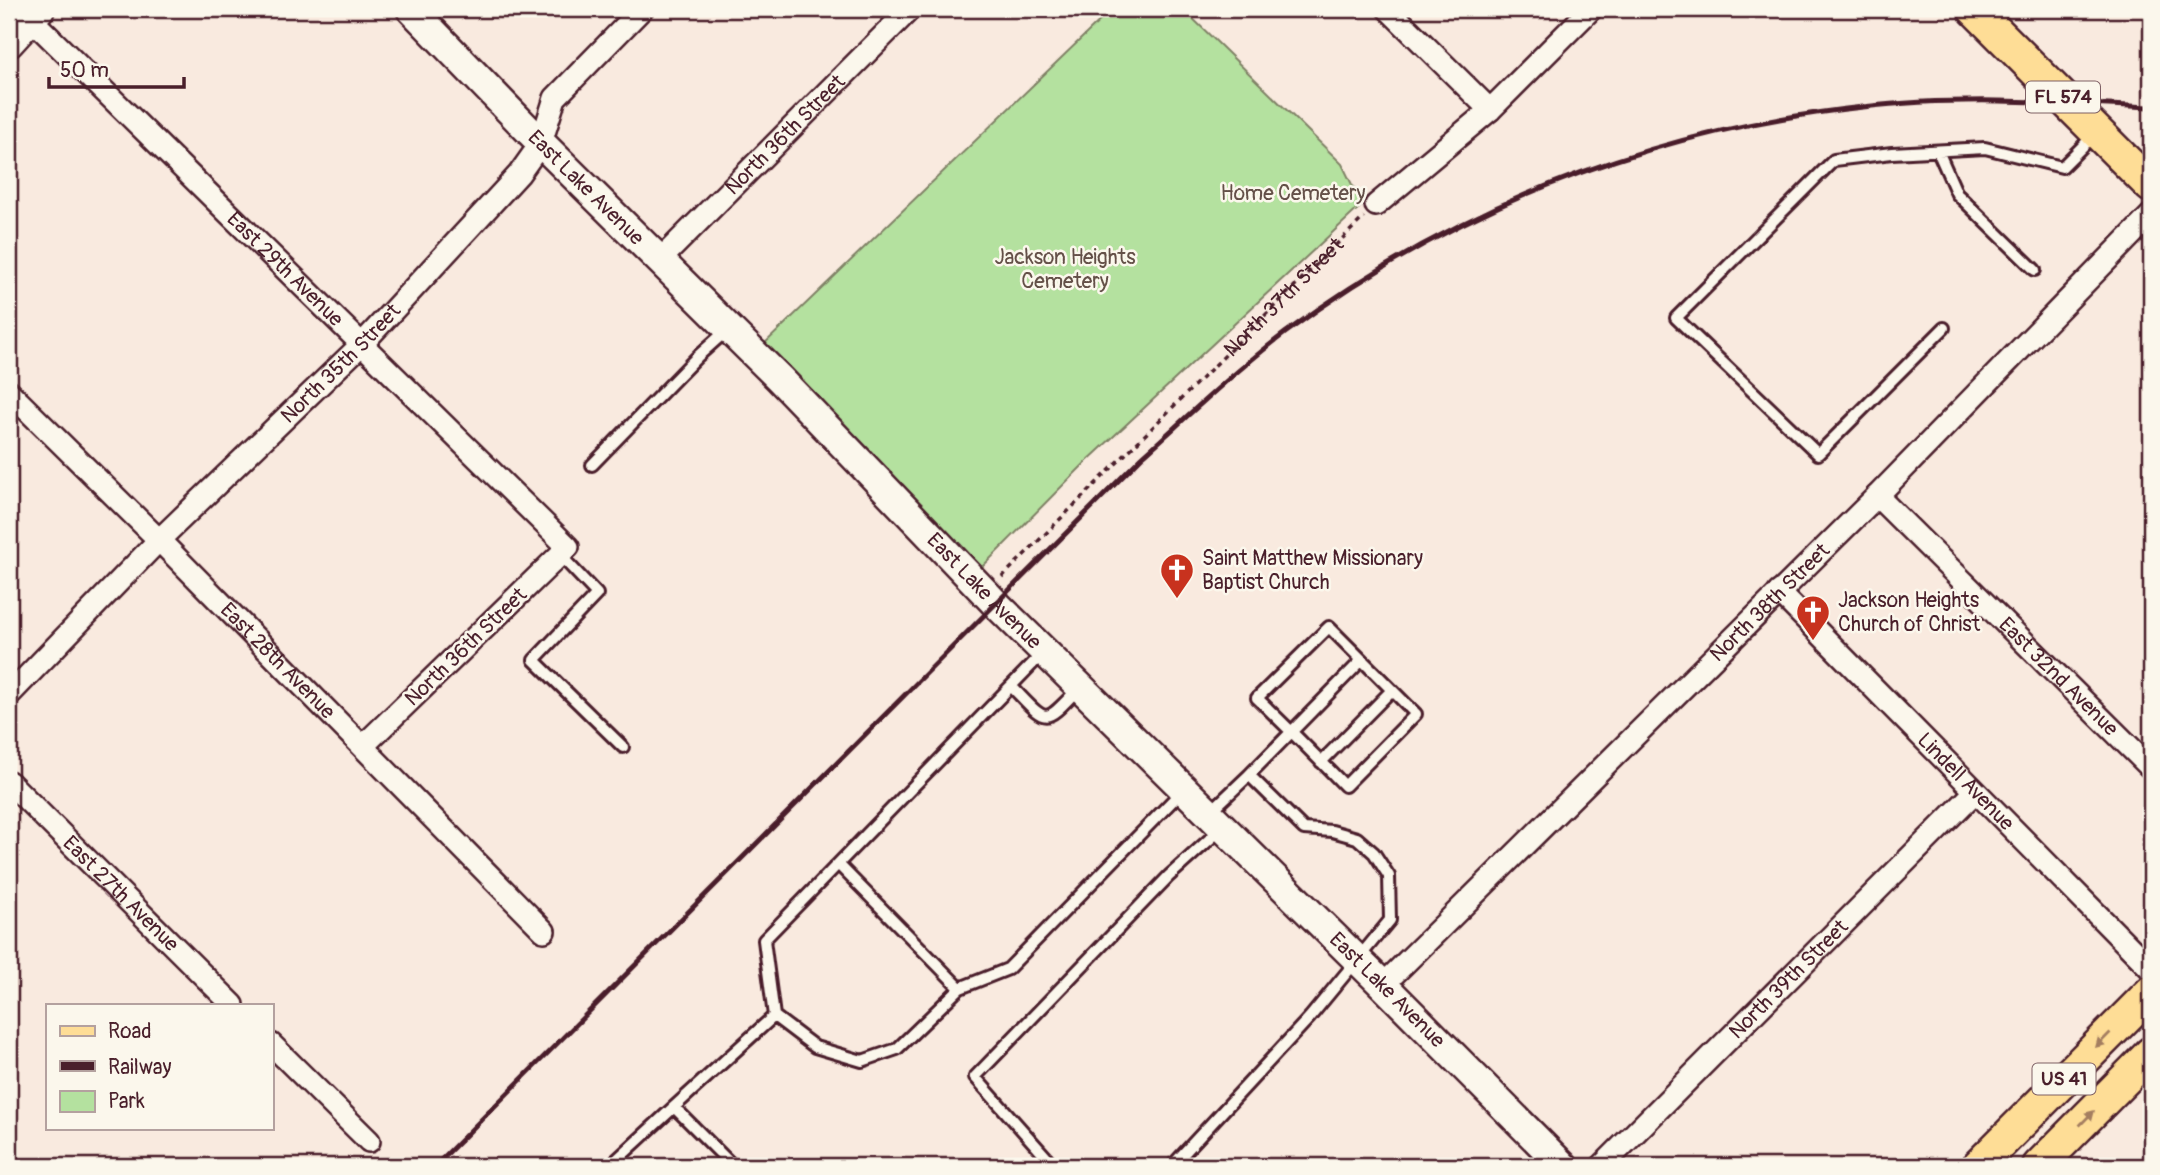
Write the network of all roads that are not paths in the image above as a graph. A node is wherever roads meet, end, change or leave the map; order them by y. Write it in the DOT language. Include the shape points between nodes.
graph roads {
  1 [pos="411,9"];
  2 [pos="642,9"];
  3 [pos="910,9"];
  4 [pos="1388,9"];
  5 [pos="1591,9"];
  6 [pos="1974,9"];
  7 [pos="36,15"];
  8 [pos="9,43"];
  9 [pos="1490,110"];
  10 [pos="2097,132"];
  11 [pos="541,143"];
  12 [pos="1938,151"];
  13 [pos="2151,186"];
  14 [pos="1376,205"];
  15 [pos="2151,215"];
  16 [pos="660,260"];
  17 [pos="2035,270"];
  18 [pos="729,328"];
  19 [pos="1944,328"];
  20 [pos="363,343"];
  21 [pos="9,392"];
  22 [pos="592,465"];
  23 [pos="1877,496"];
  24 [pos="159,540"];
  25 [pos="564,551"];
  26 [pos="1779,592"];
  27 [pos="1044,652"];
  28 [pos="1362,660"];
  29 [pos="1011,686"];
  30 [pos="1080,687"];
  31 [pos="1392,690"];
  32 [pos="9,695"];
  33 [pos="1291,732"];
  34 [pos="363,746"];
  35 [pos="623,747"];
  36 [pos="1321,762"];
  37 [pos="2151,768"];
  38 [pos="1249,775"];
  39 [pos="9,782"];
  40 [pos="1184,789"];
  41 [pos="1975,792"];
  42 [pos="1216,820"];
  43 [pos="839,865"];
  44 [pos="544,931"];
  45 [pos="1358,960"];
  46 [pos="2151,969"];
  47 [pos="1383,985"];
  48 [pos="960,988"];
  49 [pos="2151,992"];
  50 [pos="232,1004"];
  51 [pos="774,1016"];
  52 [pos="273,1046"];
  53 [pos="2151,1053"];
  54 [pos="674,1108"];
  55 [pos="369,1141"];
  56 [pos="610,1166"];
  57 [pos="733,1166"];
  58 [pos="1054,1166"];
  59 [pos="1172,1166"];
  60 [pos="1563,1166"];
  61 [pos="1602,1166"];
  62 [pos="1978,1166"];
  63 [pos="2039,1166"];
  1 -- 11 [label="street, East Lake Avenue"];
  2 -- 11 [label="street, North 35th Street" via="555,97"];
  3 -- 16 [label="street, North 36th Street"];
  4 -- 9 [label="street"];
  5 -- 9 [label="street"];
  6 -- 10 [label="main road, FL 574"];
  7 -- 8 [label="street"];
  7 -- 20 [label="street, East 29th Avenue"];
  9 -- 14 [label="street"];
  10 -- 12 [label="lane" via="2062,167 1985,149"];
  10 -- 13 [label="main road, FL 574"];
  11 -- 16 [label="street, East Lake Avenue"];
  11 -- 20 [label="street, North 35th Street" via="519,174"];
  12 -- 17 [label="lane" via="1957,194"];
  12 -- 19 [label="lane" via="1834,160 1676,318 1818,454"];
  15 -- 23 [label="street, North 38th Street"];
  16 -- 18 [label="street, East Lake Avenue"];
  18 -- 22 [label="lane"];
  18 -- 27 [label="street, East Lake Avenue"];
  20 -- 24 [label="street, North 35th Street"];
  20 -- 25 [label="street, East 29th Avenue"];
  21 -- 24 [label="street, East 28th Avenue"];
  23 -- 26 [label="street, North 38th Street"];
  23 -- 37 [label="street, East 32nd Avenue"];
  24 -- 32 [label="street, North 35th Street"];
  24 -- 34 [label="street, East 28th Avenue"];
  25 -- 34 [label="street, North 36th Street"];
  25 -- 35 [label="lane" via="597,594 534,660"];
  26 -- 41 [label="street, Lindell Avenue"];
  26 -- 47 [label="street, North 38th Street"];
  27 -- 29 [label="lane"];
  27 -- 30 [label="street, East Lake Avenue"];
  28 -- 31 [label="lane"];
  28 -- 33 [label="lane"];
  28 -- 33 [label="lane" via="1329,627 1257,698"];
  29 -- 30 [label="lane" via="1046,717"];
  29 -- 43 [label="lane"];
  30 -- 40 [label="street, East Lake Avenue"];
  31 -- 36 [label="lane"];
  31 -- 36 [label="lane" via="1416,714 1345,786"];
  33 -- 36 [label="lane"];
  33 -- 38 [label="lane"];
  34 -- 44 [label="street, East 28th Avenue"];
  38 -- 42 [label="lane"];
  38 -- 45 [label="lane" via="1304,829 1357,838 1390,876 1390,920"];
  39 -- 50 [label="street, East 27th Avenue"];
  40 -- 42 [label="street, East Lake Avenue"];
  40 -- 48 [label="lane" via="1008,969"];
  41 -- 46 [label="street, Lindell Avenue"];
  41 -- 61 [label="street, North 39th Street"];
  42 -- 45 [label="street, East Lake Avenue"];
  42 -- 58 [label="lane" via="1169,876 975,1077"];
  43 -- 48 [label="lane"];
  43 -- 51 [label="lane" via="764,940"];
  45 -- 47 [label="street, East Lake Avenue"];
  45 -- 59 [label="lane"];
  47 -- 60 [label="street, East Lake Avenue"];
  48 -- 51 [label="lane" via="897,1049 862,1061 815,1047"];
  49 -- 62 [label="main road, US 41, one-way"];
  51 -- 54 [label="lane"];
  52 -- 55 [label="street"];
  63 -- 53 [label="main road, US 41, one-way"];
  54 -- 56 [label="lane"];
  54 -- 57 [label="lane"];
}
